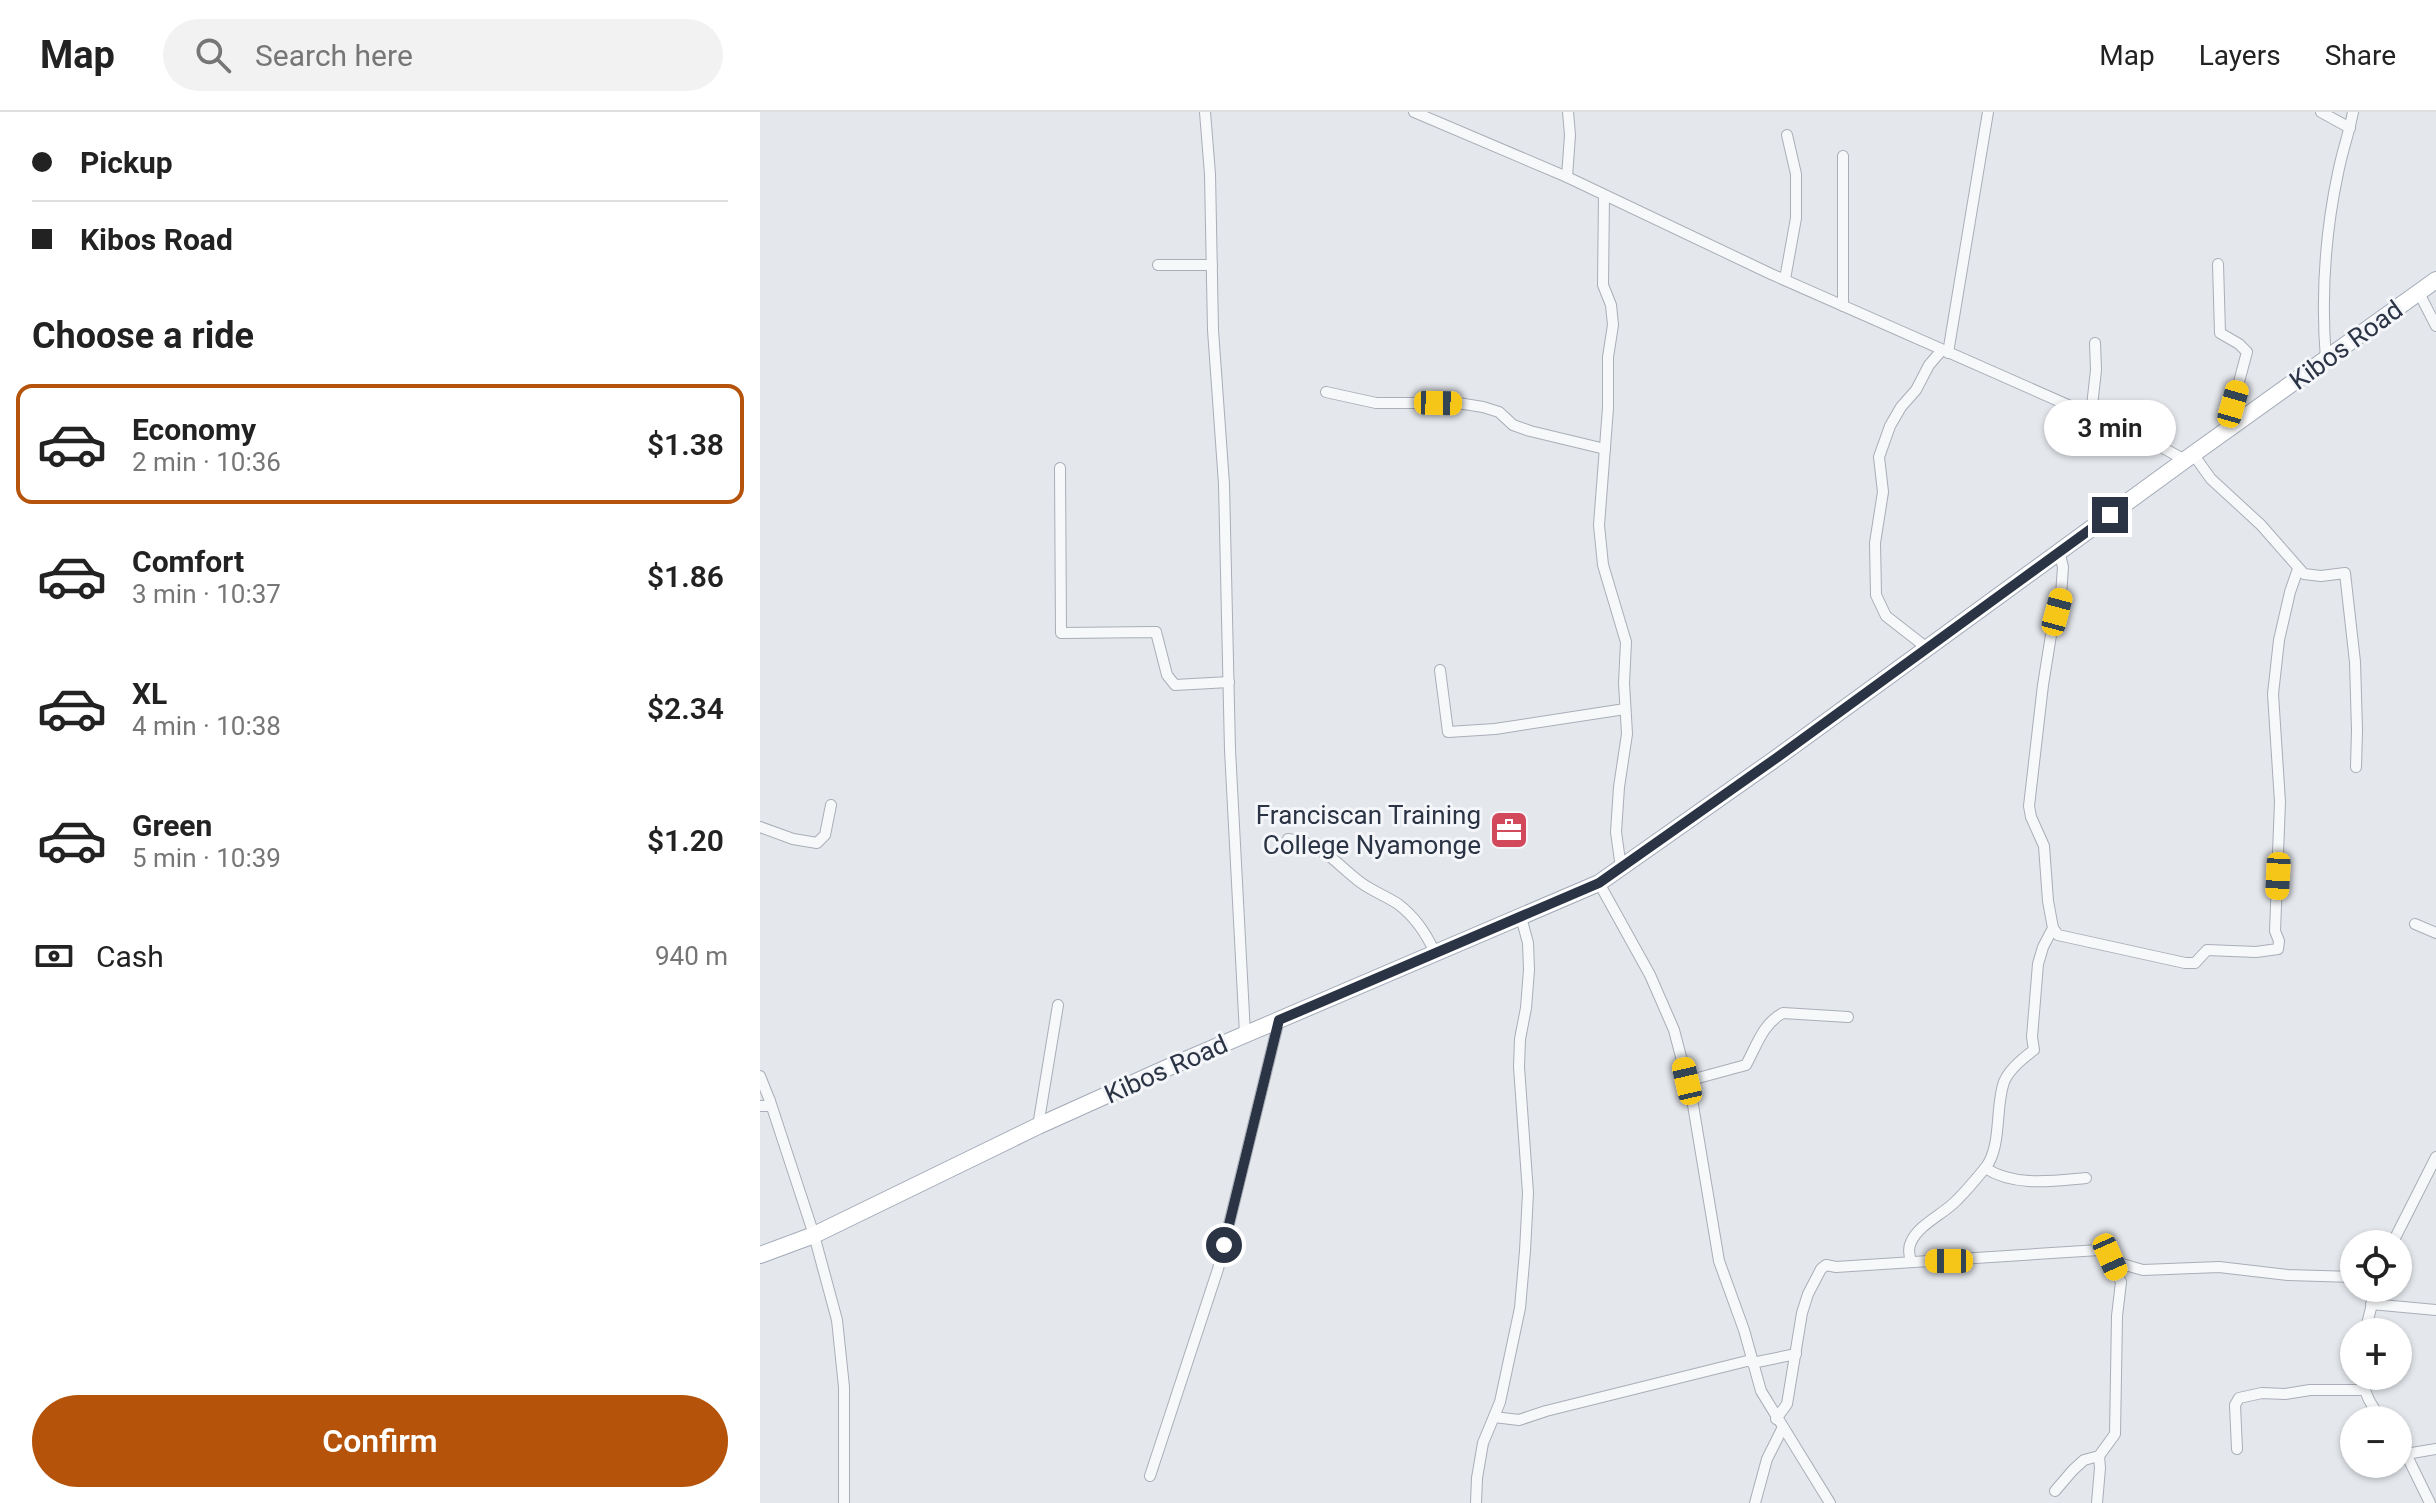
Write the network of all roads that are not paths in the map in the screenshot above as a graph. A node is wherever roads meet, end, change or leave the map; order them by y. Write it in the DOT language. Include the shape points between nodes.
graph roads {
  1 [pos="1205,112"];
  2 [pos="1414,112"];
  3 [pos="1568,112"];
  4 [pos="1988,112"];
  5 [pos="2321,112"];
  6 [pos="2353,112"];
  7 [pos="2350,128"];
  8 [pos="1787,135"];
  9 [pos="1843,156"];
  10 [pos="1567,177"];
  11 [pos="1604,195"];
  12 [pos="2218,264"];
  13 [pos="1158,265"];
  14 [pos="1212,265"];
  15 [pos="1785,279"];
  16 [pos="2436,280"];
  17 [pos="2419,293"];
  18 [pos="1843,306"];
  19 [pos="2436,326"];
  20 [pos="2095,343"];
  21 [pos="1945,351"];
  22 [pos="2326,360"];
  23 [pos="1326,392"];
  24 [pos="2091,415"];
  25 [pos="2239,421"];
  26 [pos="1605,449"];
  27 [pos="2189,457"];
  28 [pos="1060,468"];
  29 [pos="2059,551"];
  30 [pos="2298,569"];
  31 [pos="1927,648"];
  32 [pos="1440,670"];
  33 [pos="1229,682"];
  34 [pos="1625,709"];
  35 [pos="2356,767"];
  36 [pos="831,805"];
  37 [pos="760,827"];
  38 [pos="1288,839"];
  39 [pos="1621,868"];
  40 [pos="1599,883"];
  41 [pos="1521,917"];
  42 [pos="2415,924"];
  43 [pos="2053,928"];
  44 [pos="2436,933"];
  45 [pos="1435,953"];
  46 [pos="1058,1005"];
  47 [pos="1848,1017"];
  48 [pos="1279,1020"];
  49 [pos="1245,1034"];
  50 [pos="760,1076"];
  51 [pos="1687,1081"];
  52 [pos="765,1104"];
  53 [pos="1038,1126"];
  54 [pos="2436,1157"];
  55 [pos="1985,1168"];
  56 [pos="2086,1178"];
  57 [pos="2399,1230"];
  58 [pos="814,1235"];
  59 [pos="760,1255"];
  60 [pos="2110,1257"];
  61 [pos="1911,1261"];
  62 [pos="2340,1277"];
  63 [pos="2371,1304"];
  64 [pos="2436,1310"];
  65 [pos="2368,1318"];
  66 [pos="1796,1354"];
  67 [pos="1751,1362"];
  68 [pos="2340,1390"];
  69 [pos="2364,1390"];
  70 [pos="2373,1406"];
  71 [pos="1494,1417"];
  72 [pos="1776,1419"];
  73 [pos="1782,1429"];
  74 [pos="2237,1449"];
  75 [pos="2436,1449"];
  76 [pos="2412,1453"];
  77 [pos="2099,1456"];
  78 [pos="2412,1466"];
  79 [pos="1150,1476"];
  80 [pos="2055,1491"];
  81 [pos="844,1503"];
  82 [pos="1476,1503"];
  83 [pos="1755,1503"];
  84 [pos="1830,1503"];
  85 [pos="2097,1503"];
  86 [pos="2430,1503"];
  1 -- 14 [label="street"];
  2 -- 10 [label="street"];
  3 -- 10 [label="street"];
  4 -- 21 [label="street"];
  5 -- 7 [label="street"];
  6 -- 7 [label="street"];
  7 -- 22 [label="street" via="2327,243"];
  8 -- 15 [label="street" via="1796,174 1796,218"];
  9 -- 18 [label="street"];
  10 -- 11 [label="street"];
  11 -- 15 [label="street"];
  11 -- 26 [label="street" via="1603,285 1613,325"];
  12 -- 25 [label="street" via="2220,333 2247,352 2233,404"];
  13 -- 14 [label="street"];
  14 -- 33 [label="street"];
  15 -- 18 [label="street"];
  16 -- 17 [label="main road, Kibos Road"];
  17 -- 19 [label="street"];
  17 -- 22 [label="main road, Kibos Road"];
  18 -- 21 [label="street"];
  20 -- 24 [label="street"];
  21 -- 24 [label="street"];
  21 -- 31 [label="street" via="1901,407 1879,457 1883,492 1875,543 1876,595 1886,616"];
  22 -- 25 [label="main road, Kibos Road"];
  23 -- 26 [label="street" via="1376,403 1458,403 1494,410 1530,431"];
  24 -- 27 [label="street"];
  25 -- 27 [label="main road, Kibos Road"];
  26 -- 34 [label="street" via="1600,547 1626,642"];
  27 -- 29 [label="main road, Kibos Road"];
  27 -- 30 [label="street" via="2261,525"];
  28 -- 33 [label="street" via="1061,633 1156,632 1167,675 1175,685"];
  29 -- 31 [label="main road, Kibos Road"];
  29 -- 43 [label="street" via="2061,595 2043,685 2029,806 2044,846"];
  30 -- 35 [label="street" via="2311,576 2341,572 2346,577 2355,662"];
  30 -- 43 [label="street" via="2279,640 2273,694 2280,802 2278,949 2207,950 2195,963 2185,963 2058,935"];
  31 -- 39 [label="main road, Kibos Road"];
  32 -- 34 [label="street" via="1448,732"];
  33 -- 49 [label="street"];
  34 -- 39 [label="street" via="1616,832"];
  36 -- 37 [label="street" via="825,835 817,843"];
  38 -- 45 [label="street" via="1314,845 1400,906"];
  39 -- 40 [label="main road, Kibos Road"];
  40 -- 41 [label="main road, Kibos Road"];
  40 -- 51 [label="street" via="1665,1007"];
  41 -- 45 [label="main road, Kibos Road"];
  41 -- 71 [label="street" via="1529,970 1519,1067 1528,1193 1525,1251 1520,1308"];
  42 -- 44 [label="street"];
  43 -- 55 [label="street" via="2038,964 2034,1050 2004,1082 1996,1145"];
  45 -- 48 [label="main road, Kibos Road"];
  46 -- 53 [label="street"];
  47 -- 51 [label="street" via="1777,1015 1746,1065"];
  48 -- 49 [label="main road, Kibos Road"];
  48 -- 79 [label="street" via="1218,1269"];
  49 -- 53 [label="main road, Kibos Road"];
  50 -- 52 [label="street"];
  51 -- 67 [label="street" via="1719,1261"];
  52 -- 58 [label="street"];
  53 -- 58 [label="main road, Kibos Road"];
  54 -- 57 [label="street"];
  55 -- 56 [label="street" via="2035,1182"];
  55 -- 61 [label="street" via="1911,1241"];
  58 -- 59 [label="main road, Kibos Road"];
  58 -- 81 [label="street" via="842,1354"];
  60 -- 61 [label="street" via="2104,1251 2084,1250"];
  60 -- 62 [label="street" via="2143,1270 2219,1267"];
  60 -- 77 [label="street" via="2121,1282 2115,1434"];
  61 -- 66 [label="street" via="1821,1269 1802,1313"];
  63 -- 64 [label="street"];
  63 -- 65 [label="street"];
  66 -- 67 [label="street"];
  66 -- 72 [label="street" via="1787,1404"];
  67 -- 71 [label="street" via="1519,1420"];
  67 -- 72 [label="street"];
  68 -- 74 [label="street" via="2239,1398"];
  69 -- 70 [label="street"];
  71 -- 82 [label="street" via="1483,1443"];
  72 -- 73 [label="street"];
  73 -- 83 [label="street"];
  73 -- 84 [label="street"];
  75 -- 76 [label="street"];
  77 -- 80 [label="street" via="2084,1460"];
  77 -- 85 [label="street"];
  78 -- 86 [label="street"];
}
